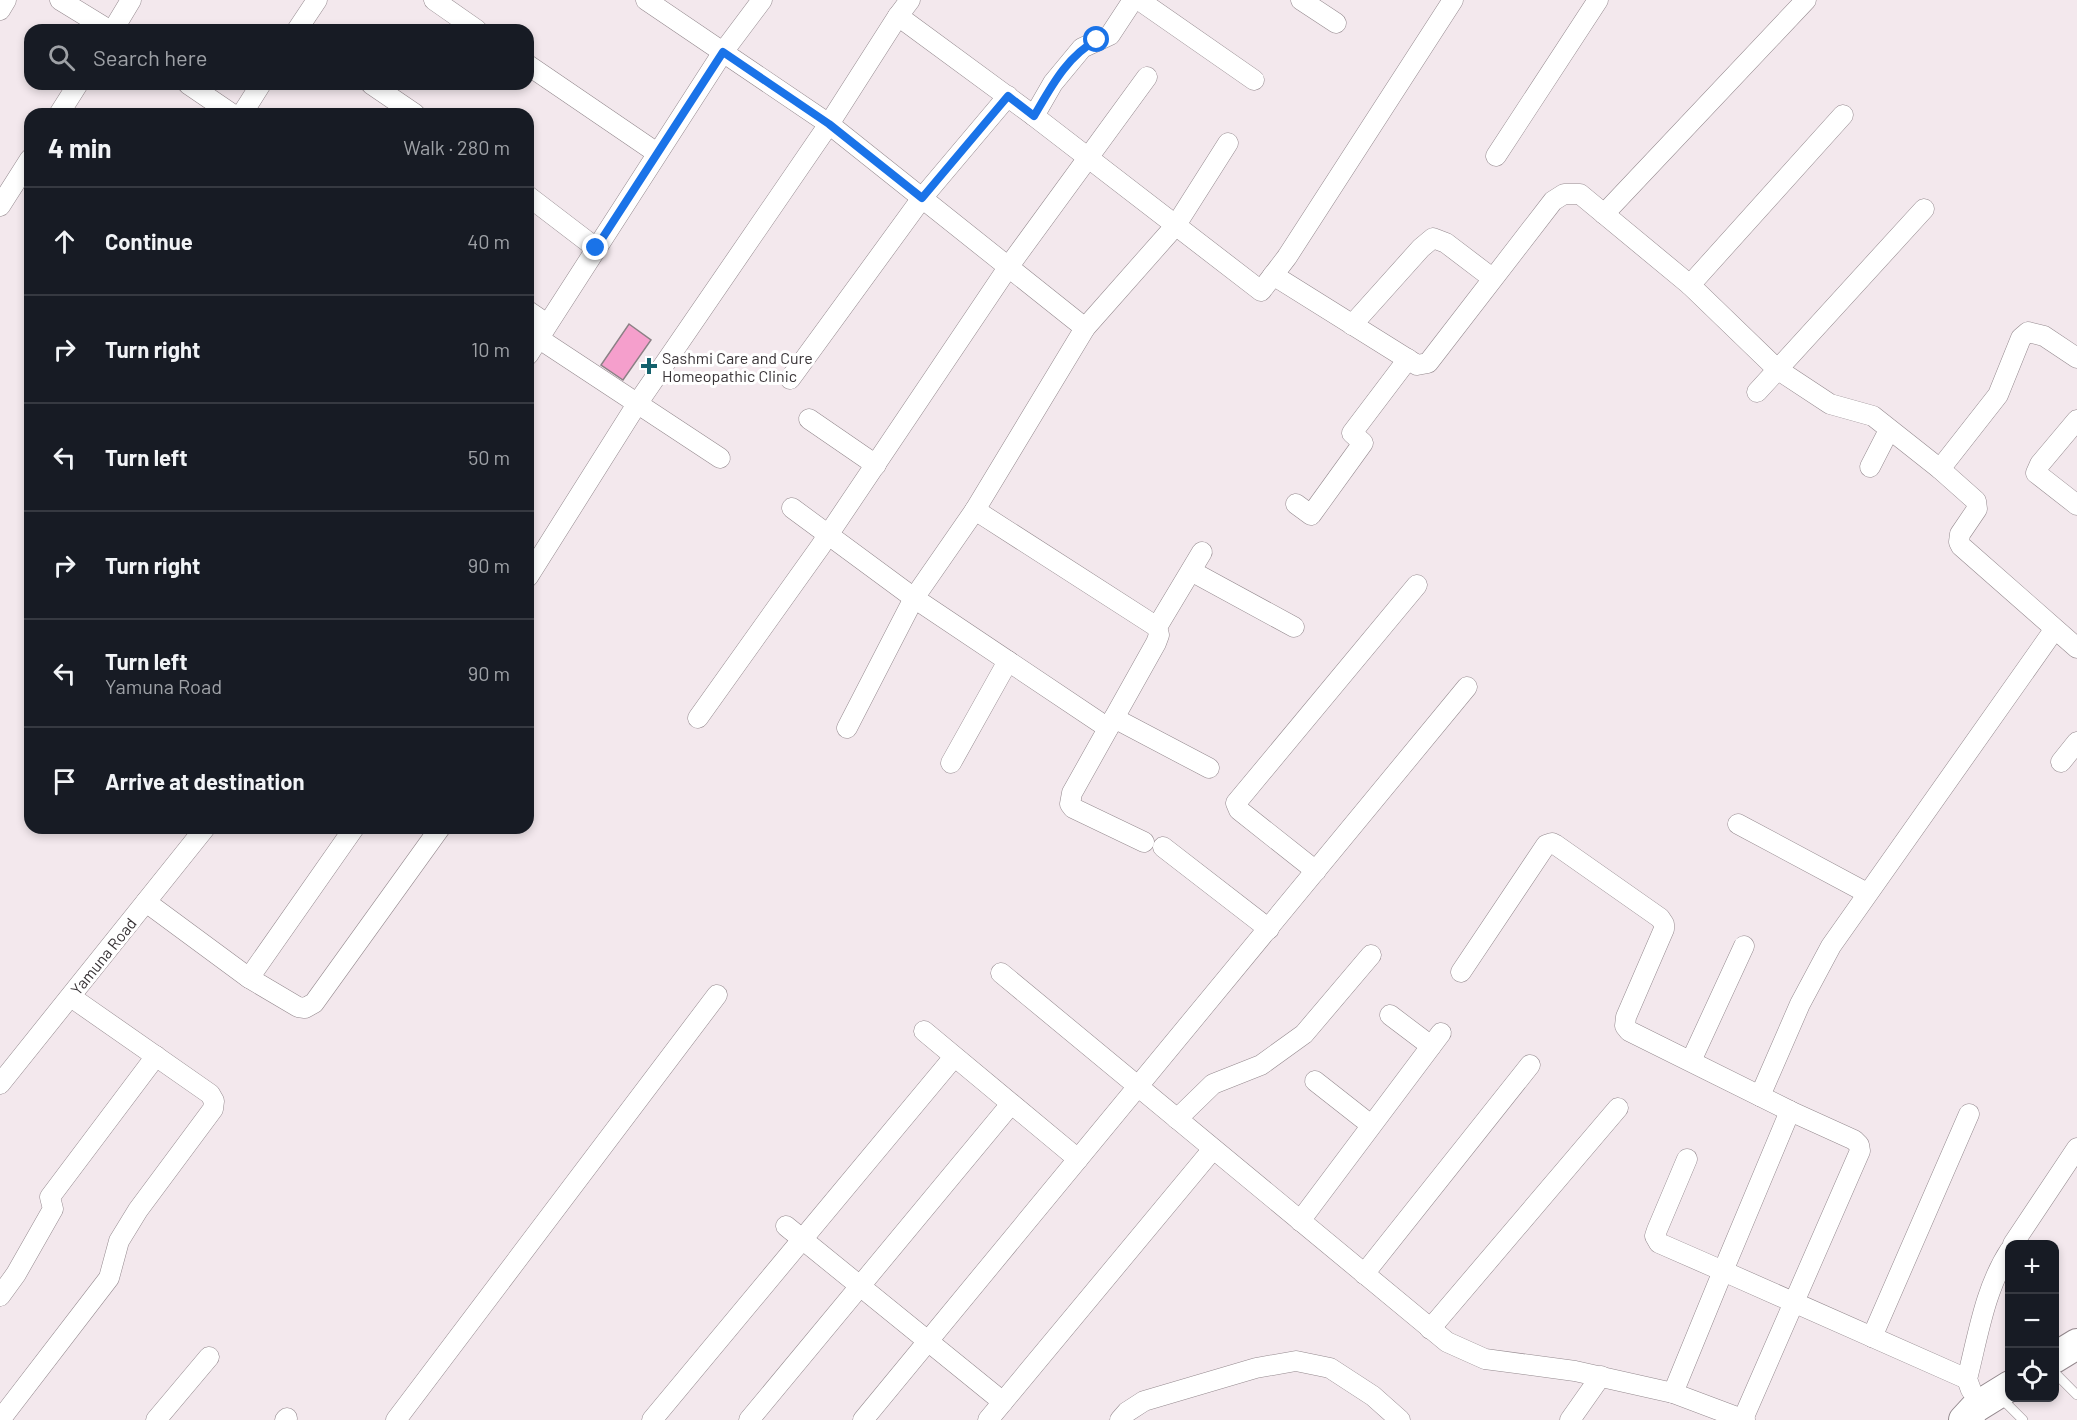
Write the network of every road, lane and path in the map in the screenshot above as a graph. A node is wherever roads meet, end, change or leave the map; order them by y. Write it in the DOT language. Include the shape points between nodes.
graph roads {
  1 [pos="6,0"];
  2 [pos="60,0"];
  3 [pos="131,0"];
  4 [pos="317,0"];
  5 [pos="434,0"];
  6 [pos="646,0"];
  7 [pos="762,0"];
  8 [pos="910,0"];
  9 [pos="1133,0"];
  10 [pos="1139,0"];
  11 [pos="1301,0"];
  12 [pos="1453,0"];
  13 [pos="1598,0"];
  14 [pos="1806,0"];
  15 [pos="0,10"];
  16 [pos="898,16"];
  17 [pos="1336,23"];
  18 [pos="101,24"];
  19 [pos="115,24"];
  20 [pos="301,24"];
  21 [pos="468,24"];
  22 [pos="723,52"];
  23 [pos="534,69"];
  24 [pos="1147,77"];
  25 [pos="1254,80"];
  26 [pos="74,90"];
  27 [pos="195,90"];
  28 [pos="257,90"];
  29 [pos="381,90"];
  30 [pos="1008,96"];
  31 [pos="63,108"];
  32 [pos="217,108"];
  33 [pos="246,108"];
  34 [pos="406,108"];
  35 [pos="1844,115"];
  36 [pos="1034,116"];
  37 [pos="829,124"];
  38 [pos="1228,143"];
  39 [pos="657,153"];
  40 [pos="1496,156"];
  41 [pos="1088,157"];
  42 [pos="24,168"];
  43 [pos="922,198"];
  44 [pos="534,201"];
  45 [pos="0,206"];
  46 [pos="1924,209"];
  47 [pos="1604,213"];
  48 [pos="1176,225"];
  49 [pos="596,248"];
  50 [pos="1009,266"];
  51 [pos="1273,275"];
  52 [pos="1492,278"];
  53 [pos="1690,285"];
  54 [pos="1352,326"];
  55 [pos="1085,328"];
  56 [pos="538,339"];
  57 [pos="2077,358"];
  58 [pos="1408,359"];
  59 [pos="1777,369"];
  60 [pos="790,379"];
  61 [pos="1757,392"];
  62 [pos="637,404"];
  63 [pos="809,419"];
  64 [pos="2077,420"];
  65 [pos="1889,430"];
  66 [pos="720,458"];
  67 [pos="876,465"];
  68 [pos="1869,467"];
  69 [pos="1940,469"];
  70 [pos="1296,504"];
  71 [pos="2077,506"];
  72 [pos="792,508"];
  73 [pos="975,510"];
  74 [pos="829,535"];
  75 [pos="1202,552"];
  76 [pos="534,567"];
  77 [pos="1191,570"];
  78 [pos="1417,585"];
  79 [pos="914,598"];
  80 [pos="1157,627"];
  81 [pos="1294,627"];
  82 [pos="2054,630"];
  83 [pos="2077,648"];
  84 [pos="1008,661"];
  85 [pos="1467,687"];
  86 [pos="698,718"];
  87 [pos="1111,723"];
  88 [pos="847,728"];
  89 [pos="2077,742"];
  90 [pos="2061,762"];
  91 [pos="951,764"];
  92 [pos="1209,768"];
  93 [pos="1738,824"];
  94 [pos="200,834"];
  95 [pos="350,834"];
  96 [pos="436,834"];
  97 [pos="1316,871"];
  98 [pos="1867,893"];
  99 [pos="146,902"];
  100 [pos="1269,929"];
  101 [pos="1744,946"];
  102 [pos="1371,955"];
  103 [pos="1461,972"];
  104 [pos="1001,973"];
  105 [pos="249,978"];
  106 [pos="717,995"];
  107 [pos="71,997"];
  108 [pos="1390,1015"];
  109 [pos="924,1031"];
  110 [pos="156,1056"];
  111 [pos="954,1057"];
  112 [pos="1691,1061"];
  113 [pos="1530,1065"];
  114 [pos="1315,1081"];
  115 [pos="0,1084"];
  116 [pos="1139,1087"];
  117 [pos="1760,1096"];
  118 [pos="1011,1104"];
  119 [pos="1618,1108"];
  120 [pos="1790,1111"];
  121 [pos="1970,1114"];
  122 [pos="1177,1119"];
  123 [pos="1371,1125"];
  124 [pos="2077,1148"];
  125 [pos="1213,1149"];
  126 [pos="1078,1159"];
  127 [pos="1687,1159"];
  128 [pos="1300,1221"];
  129 [pos="786,1226"];
  130 [pos="802,1239"];
  131 [pos="2016,1240"];
  132 [pos="2005,1257"];
  133 [pos="1723,1271"];
  134 [pos="1364,1274"];
  135 [pos="860,1286"];
  136 [pos="0,1296"];
  137 [pos="1795,1303"];
  138 [pos="1430,1329"];
  139 [pos="1872,1337"];
  140 [pos="927,1341"];
  141 [pos="2077,1344"];
  142 [pos="2059,1355"];
  143 [pos="209,1357"];
  144 [pos="1601,1376"];
  145 [pos="2059,1376"];
  146 [pos="1967,1379"];
  147 [pos="1674,1393"];
  148 [pos="2077,1395"];
  149 [pos="1003,1402"];
  150 [pos="1987,1402"];
  151 [pos="0,1420"];
  152 [pos="156,1420"];
  153 [pos="396,1420"];
  154 [pos="652,1420"];
  155 [pos="749,1420"];
  156 [pos="863,1420"];
  157 [pos="988,1420"];
  158 [pos="1120,1420"];
  159 [pos="1401,1420"];
  160 [pos="1570,1420"];
  161 [pos="1744,1420"];
  162 [pos="2023,1420"];
  1 -- 15 [label="street"];
  2 -- 18 [label="street"];
  3 -- 19 [label="street"];
  4 -- 20 [label="street"];
  5 -- 21 [label="street"];
  6 -- 22 [label="street"];
  7 -- 22 [label="street"];
  8 -- 16 [label="street"];
  9 -- 36 [label="street" via="1110,35 1082,48 1053,83"];
  10 -- 25 [label="street"];
  11 -- 17 [label="street"];
  12 -- 51 [label="street"];
  13 -- 40 [label="street"];
  14 -- 47 [label="street"];
  16 -- 30 [label="street"];
  16 -- 37 [label="street"];
  22 -- 37 [label="street"];
  22 -- 39 [label="street"];
  23 -- 39 [label="street"];
  24 -- 41 [label="street"];
  26 -- 31 [label="street"];
  27 -- 32 [label="street"];
  28 -- 33 [label="street"];
  29 -- 34 [label="street"];
  30 -- 36 [label="street"];
  30 -- 43 [label="street"];
  35 -- 53 [label="street"];
  36 -- 41 [label="street"];
  37 -- 43 [label="street"];
  37 -- 62 [label="street"];
  38 -- 48 [label="street"];
  39 -- 49 [label="street"];
  41 -- 48 [label="street"];
  41 -- 50 [label="street"];
  42 -- 45 [label="street"];
  43 -- 50 [label="street"];
  43 -- 60 [label="street"];
  44 -- 49 [label="street"];
  46 -- 59 [label="street"];
  47 -- 52 [label="street" via="1580,194 1564,194 1553,201"];
  47 -- 53 [label="street"];
  48 -- 51 [label="street" via="1262,291"];
  48 -- 55 [label="street"];
  49 -- 56 [label="street"];
  50 -- 55 [label="street"];
  50 -- 67 [label="street"];
  51 -- 54 [label="street"];
  52 -- 54 [label="street" via="1446,243 1433,238"];
  52 -- 58 [label="street" via="1428,363 1417,365"];
  53 -- 59 [label="street"];
  54 -- 58 [label="street"];
  55 -- 73 [label="street"];
  56 -- 62 [label="street"];
  57 -- 69 [label="street" via="2044,336 2028,332 2021,338 1998,395"];
  58 -- 70 [label="street" via="1352,433 1363,443 1311,515"];
  59 -- 61 [label="street"];
  59 -- 65 [label="street" via="1830,404 1873,416"];
  62 -- 66 [label="street"];
  62 -- 76 [label="street"];
  63 -- 67 [label="street"];
  64 -- 71 [label="street" via="2036,473"];
  65 -- 68 [label="street"];
  65 -- 69 [label="street"];
  67 -- 74 [label="street"];
  69 -- 82 [label="street" via="1977,504 1960,534 1961,546"];
  72 -- 74 [label="street"];
  73 -- 79 [label="street"];
  73 -- 80 [label="street"];
  74 -- 79 [label="street"];
  74 -- 86 [label="street"];
  75 -- 77 [label="street"];
  77 -- 80 [label="street"];
  77 -- 81 [label="street"];
  78 -- 97 [label="street" via="1236,802 1239,810"];
  79 -- 84 [label="street"];
  79 -- 88 [label="street"];
  80 -- 87 [label="street" via="1156,643"];
  82 -- 83 [label="street"];
  82 -- 98 [label="street"];
  84 -- 87 [label="street"];
  84 -- 91 [label="street"];
  85 -- 97 [label="street"];
  87 -- 92 [label="street"];
  87 -- 100 [label="street" via="1072,793 1073,808 1154,845"];
  89 -- 90 [label="street"];
  93 -- 98 [label="street"];
  94 -- 99 [label="street, Yamuna Road"];
  95 -- 105 [label="street"];
  96 -- 105 [label="street" via="314,1003 298,1007"];
  97 -- 100 [label="street"];
  98 -- 117 [label="street" via="1831,946 1800,1004"];
  99 -- 105 [label="street"];
  99 -- 107 [label="street, Yamuna Road"];
  100 -- 116 [label="street"];
  101 -- 112 [label="street"];
  102 -- 122 [label="street" via="1304,1034 1261,1065 1213,1084"];
  103 -- 112 [label="street" via="1551,843 1664,924 1625,1026"];
  104 -- 116 [label="street"];
  106 -- 153 [label="street"];
  107 -- 110 [label="street"];
  107 -- 115 [label="street, Yamuna Road"];
  108 -- 123 [label="street" via="1436,1039"];
  109 -- 111 [label="street"];
  110 -- 136 [label="street" via="50,1197 53,1209"];
  110 -- 151 [label="street" via="210,1094 213,1109 138,1210 119,1241 109,1278"];
  111 -- 118 [label="street"];
  111 -- 130 [label="street"];
  112 -- 117 [label="street"];
  113 -- 134 [label="street"];
  114 -- 123 [label="street"];
  116 -- 122 [label="street"];
  116 -- 126 [label="street"];
  117 -- 120 [label="street"];
  118 -- 126 [label="street"];
  118 -- 135 [label="street"];
  119 -- 138 [label="street"];
  120 -- 133 [label="street"];
  120 -- 137 [label="street" via="1854,1140 1860,1151"];
  121 -- 139 [label="street"];
  122 -- 125 [label="street"];
  123 -- 128 [label="street"];
  124 -- 131 [label="street"];
  125 -- 128 [label="street"];
  125 -- 149 [label="street"];
  126 -- 140 [label="street"];
  127 -- 133 [label="street" via="1656,1240"];
  128 -- 134 [label="street"];
  129 -- 130 [label="street"];
  130 -- 135 [label="street"];
  130 -- 154 [label="street"];
  132 -- 146 [label="street" via="1989,1291"];
  133 -- 137 [label="street"];
  133 -- 147 [label="street"];
  134 -- 138 [label="street"];
  135 -- 140 [label="street"];
  135 -- 155 [label="street"];
  137 -- 139 [label="street"];
  137 -- 161 [label="street"];
  138 -- 144 [label="street" via="1447,1342 1485,1359"];
  139 -- 146 [label="street"];
  140 -- 149 [label="street"];
  140 -- 156 [label="street"];
  141 -- 142 [label="main road"];
  143 -- 152 [label="street"];
  144 -- 147 [label="street"];
  144 -- 160 [label="street"];
  145 -- 148 [label="lane"];
  146 -- 150 [label="street"];
  147 -- 161 [label="street"];
  149 -- 157 [label="street"];
  150 -- 162 [label="lane"];
  158 -- 159 [label="street" via="1144,1401 1256,1368 1296,1361 1330,1368"];
}
